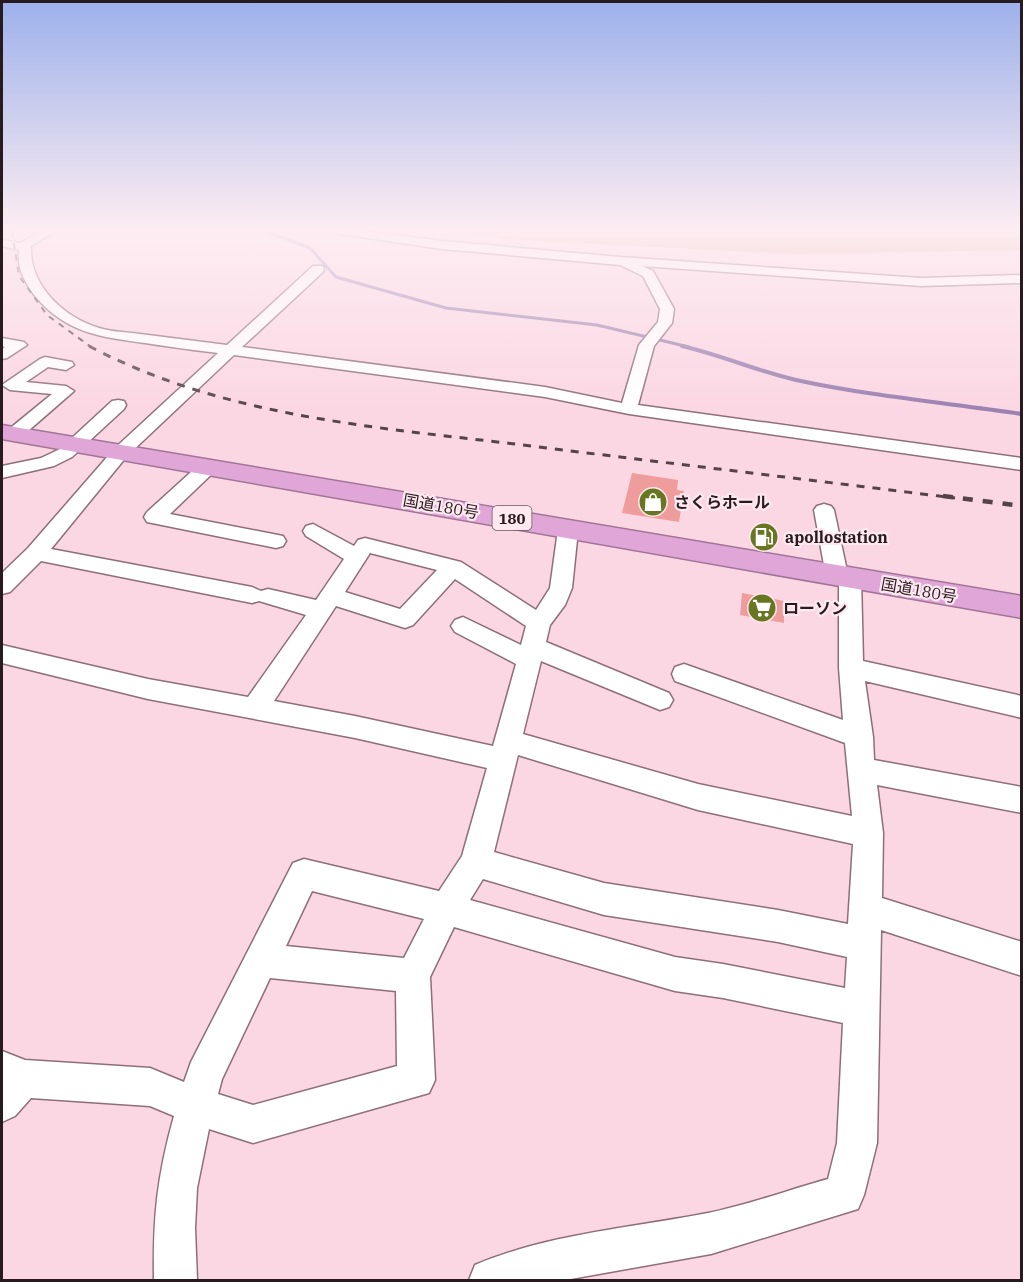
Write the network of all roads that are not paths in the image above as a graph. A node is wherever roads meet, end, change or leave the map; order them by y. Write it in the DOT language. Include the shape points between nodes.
graph roads {
  1 [pos="40,291"];
  2 [pos="295,291"];
  3 [pos="657,291"];
  4 [pos="2,342"];
  5 [pos="231,351"];
  6 [pos="2,355"];
  7 [pos="66,365"];
  8 [pos="118,405"];
  9 [pos="629,409"];
  10 [pos="8,433"];
  11 [pos="76,444"];
  12 [pos="121,452"];
  13 [pos="1022,465"];
  14 [pos="208,466"];
  15 [pos="2,472"];
  16 [pos="824,510"];
  17 [pos="568,530"];
  18 [pos="313,531"];
  19 [pos="276,541"];
  20 [pos="36,553"];
  21 [pos="357,557"];
  22 [pos="453,567"];
  23 [pos="844,577"];
  24 [pos="2,586"];
  25 [pos="326,603"];
  26 [pos="1022,607"];
  27 [pos="538,622"];
  28 [pos="463,626"];
  29 [pos="2,654"];
  30 [pos="531,654"];
  31 [pos="851,668"];
  32 [pos="684,674"];
  33 [pos="660,700"];
  34 [pos="1022,707"];
  35 [pos="255,708"];
  36 [pos="860,737"];
  37 [pos="506,751"];
  38 [pos="862,770"];
  39 [pos="1022,800"];
  40 [pos="868,833"];
  41 [pos="476,862"];
  42 [pos="864,908"];
  43 [pos="446,909"];
  44 [pos="863,944"];
  45 [pos="1022,959"];
  46 [pos="261,960"];
  47 [pos="413,976"];
  48 [pos="860,1009"];
  49 [pos="9,1084"];
  50 [pos="197,1106"];
  51 [pos="176,1281"];
  52 [pos="490,1281"];
  1 -- 5 [label="street" via="76,325 100,333"];
  2 -- 5 [label="street"];
  3 -- 9 [label="street" via="667,309 665,323 653,338"];
  4 -- 6 [label="street" via="19,345"];
  5 -- 9 [label="street" via="545,392"];
  5 -- 12 [label="street"];
  7 -- 10 [label="street" via="45,362 10,384 66,391"];
  8 -- 11 [label="street"];
  9 -- 13 [label="street"];
  10 -- 11 [label="highway, 国道180号 / 180"];
  11 -- 12 [label="highway, 国道180号 / 180"];
  11 -- 15 [label="street" via="47,462"];
  12 -- 14 [label="highway, 国道180号 / 180"];
  12 -- 20 [label="street"];
  14 -- 17 [label="highway, 国道180号 / 180"];
  14 -- 19 [label="street" via="154,517"];
  16 -- 23 [label="street"];
  17 -- 23 [label="highway, 国道180号 / 180"];
  17 -- 27 [label="street" via="561,588"];
  18 -- 21 [label="street"];
  20 -- 24 [label="street"];
  20 -- 25 [label="street" via="260,596"];
  21 -- 22 [label="street" via="365,545"];
  21 -- 25 [label="street"];
  22 -- 25 [label="street" via="405,619"];
  22 -- 27 [label="street"];
  23 -- 26 [label="highway, 国道180号 / 180"];
  23 -- 31 [label="street"];
  25 -- 35 [label="street"];
  27 -- 30 [label="street"];
  28 -- 30 [label="street"];
  29 -- 35 [label="street" via="148,689"];
  30 -- 33 [label="street"];
  30 -- 37 [label="street"];
  31 -- 34 [label="street"];
  31 -- 36 [label="street"];
  32 -- 36 [label="street"];
  35 -- 37 [label="street"];
  36 -- 38 [label="street"];
  37 -- 40 [label="street"];
  37 -- 41 [label="street"];
  38 -- 39 [label="street"];
  38 -- 40 [label="street"];
  40 -- 42 [label="street"];
  41 -- 43 [label="street"];
  41 -- 44 [label="street" via="604,899 778,926"];
  42 -- 44 [label="street"];
  42 -- 45 [label="street"];
  43 -- 46 [label="street" via="304,874"];
  43 -- 47 [label="street"];
  43 -- 48 [label="street" via="675,974"];
  44 -- 48 [label="street"];
  46 -- 47 [label="street"];
  46 -- 50 [label="street" via="204,1075"];
  47 -- 50 [label="street" via="416,1080 254,1124"];
  48 -- 52 [label="street" via="857,1143 844,1195 711,1233 565,1259"];
  49 -- 50 [label="street" via="150,1088"];
  50 -- 51 [label="street" via="177,1188"];
}
